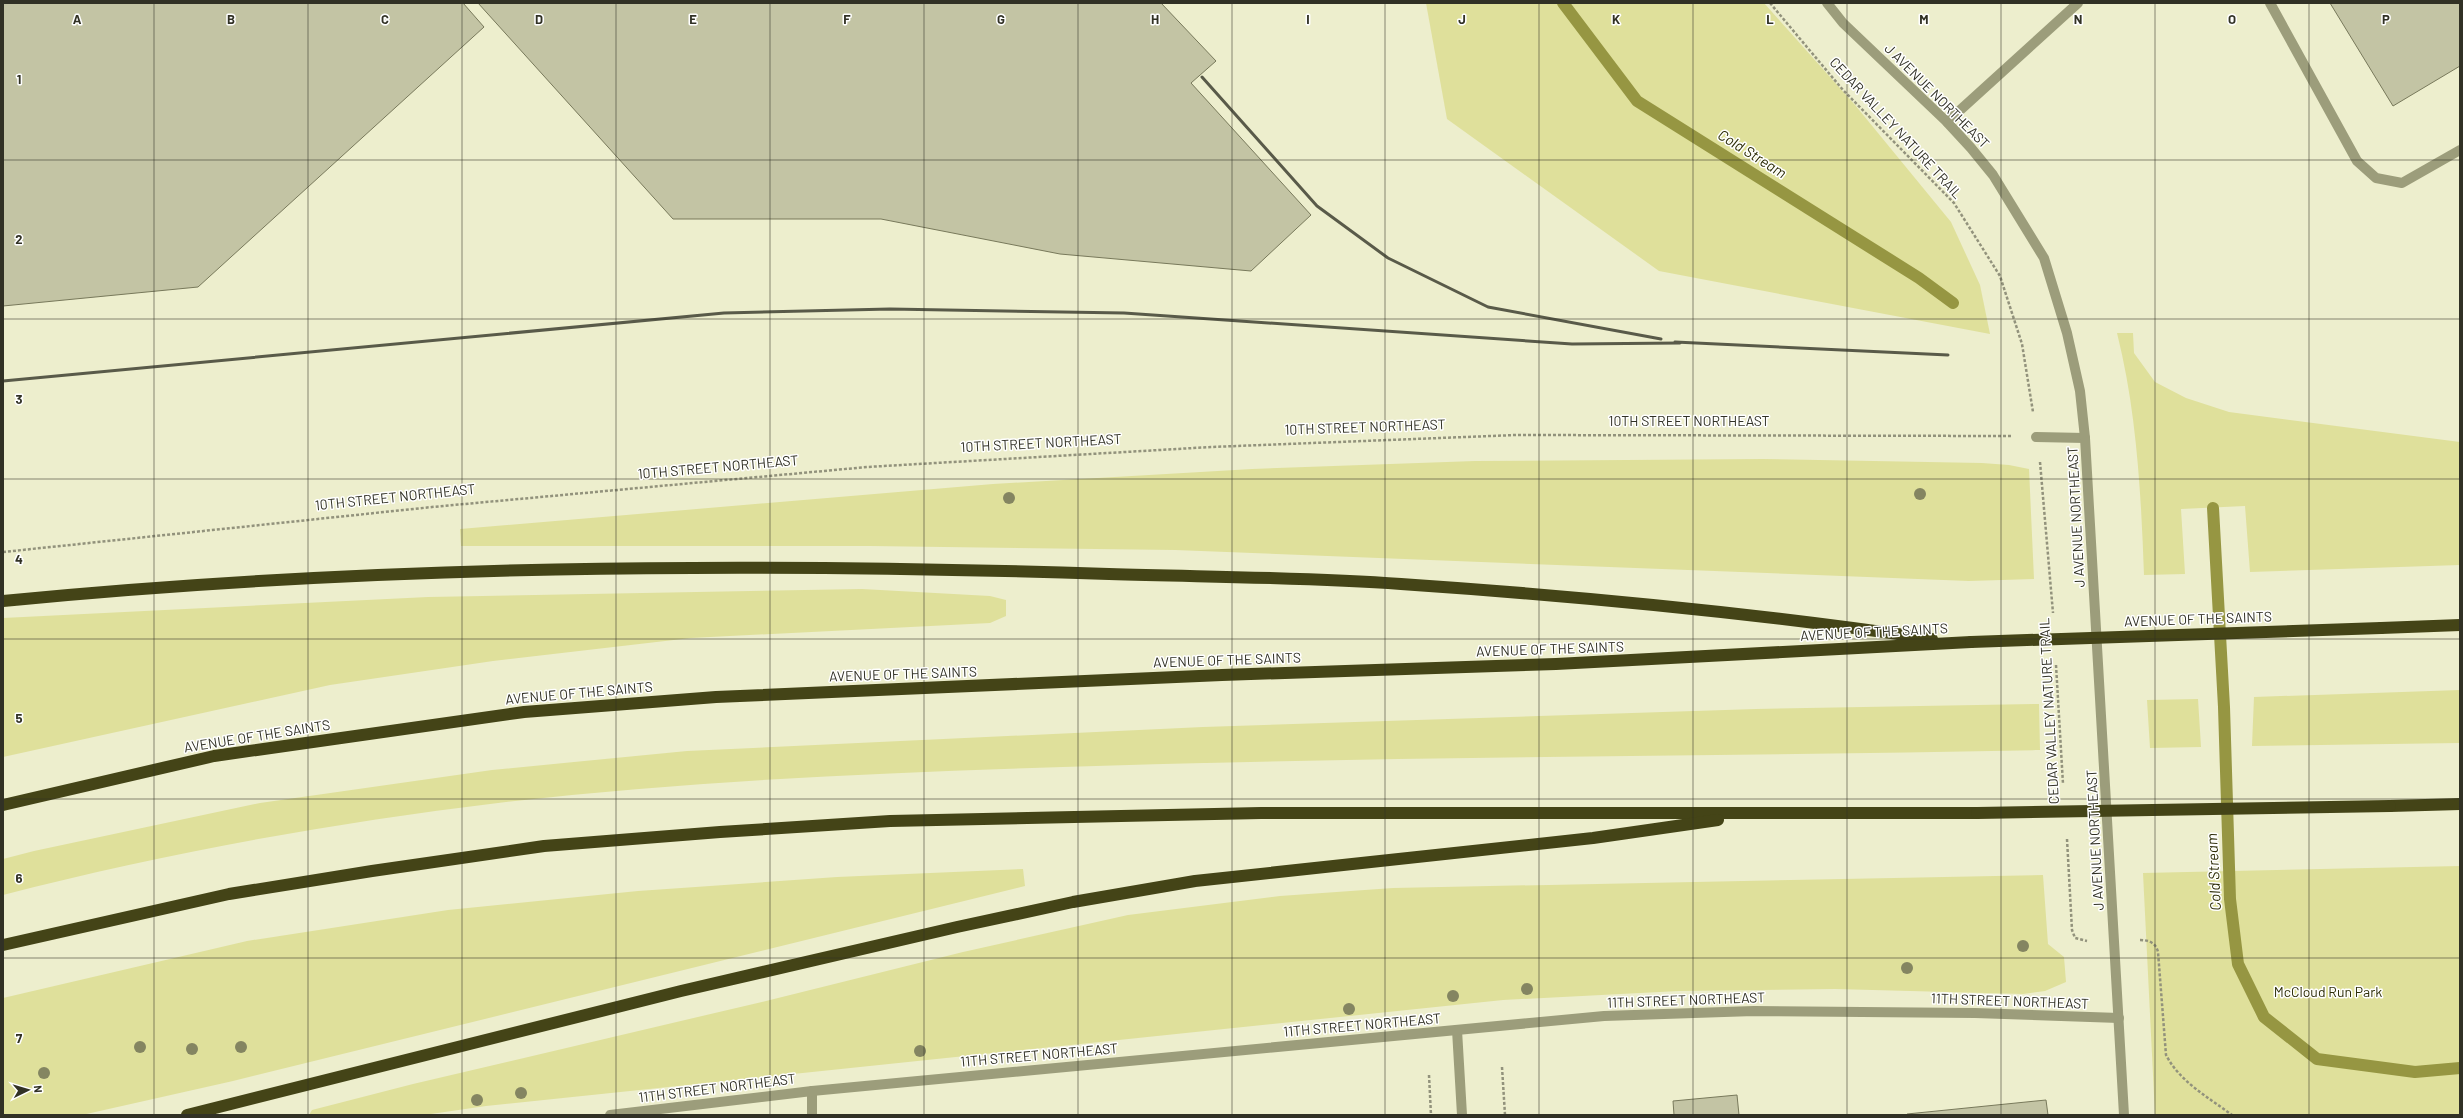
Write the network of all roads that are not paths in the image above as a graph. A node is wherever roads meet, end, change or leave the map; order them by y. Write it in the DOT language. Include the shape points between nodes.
graph roads {
  1 [pos="1827,3"];
  2 [pos="2078,3"];
  3 [pos="2270,3"];
  4 [pos="1947,122"];
  5 [pos="2460,150"];
  6 [pos="2036,437"];
  7 [pos="2085,438"];
  8 [pos="3,601"];
  9 [pos="2460,625"];
  10 [pos="1959,643"];
  11 [pos="2460,804"];
  12 [pos="3,805"];
  13 [pos="1761,814"];
  14 [pos="3,945"];
  15 [pos="2120,1018"];
  16 [pos="1457,1030"];
  17 [pos="812,1091"];
  18 [pos="187,1115"];
  19 [pos="610,1115"];
  20 [pos="812,1115"];
  21 [pos="1462,1115"];
  22 [pos="2124,1115"];
  1 -- 4 [label="street, J AVENUE NORTHEAST" via="1843,23"];
  2 -- 4 [label="street"];
  3 -- 5 [label="street" via="2357,161 2376,178 2402,183"];
  4 -- 7 [label="street, J AVENUE NORTHEAST" via="1993,175 2044,258 2067,333 2080,391"];
  6 -- 7 [label="street"];
  7 -- 15 [label="street, J AVENUE NORTHEAST"];
  8 -- 10 [label="highway" via="131,588 471,572 724,566 1012,571 1398,584 1824,623"];
  9 -- 10 [label="highway, AVENUE OF THE SAINTS, bridge"];
  10 -- 12 [label="highway, AVENUE OF THE SAINTS" via="1556,664 716,696 531,712 214,756"];
  11 -- 13 [label="highway, bridge" via="1977,813"];
  13 -- 14 [label="highway" via="1261,813 890,821 720,832 544,846 372,870 229,894"];
  13 -- 18 [label="highway" via="1593,838 1203,880 1073,902 957,926 681,991"];
  15 -- 16 [label="street, 11TH STREET NORTHEAST" via="1975,1013 1754,1011 1604,1016"];
  15 -- 22 [label="street, J AVENUE NORTHEAST"];
  16 -- 17 [label="street, 11TH STREET NORTHEAST"];
  16 -- 21 [label="street"];
  17 -- 19 [label="street, 11TH STREET NORTHEAST"];
  17 -- 20 [label="street"];
}
